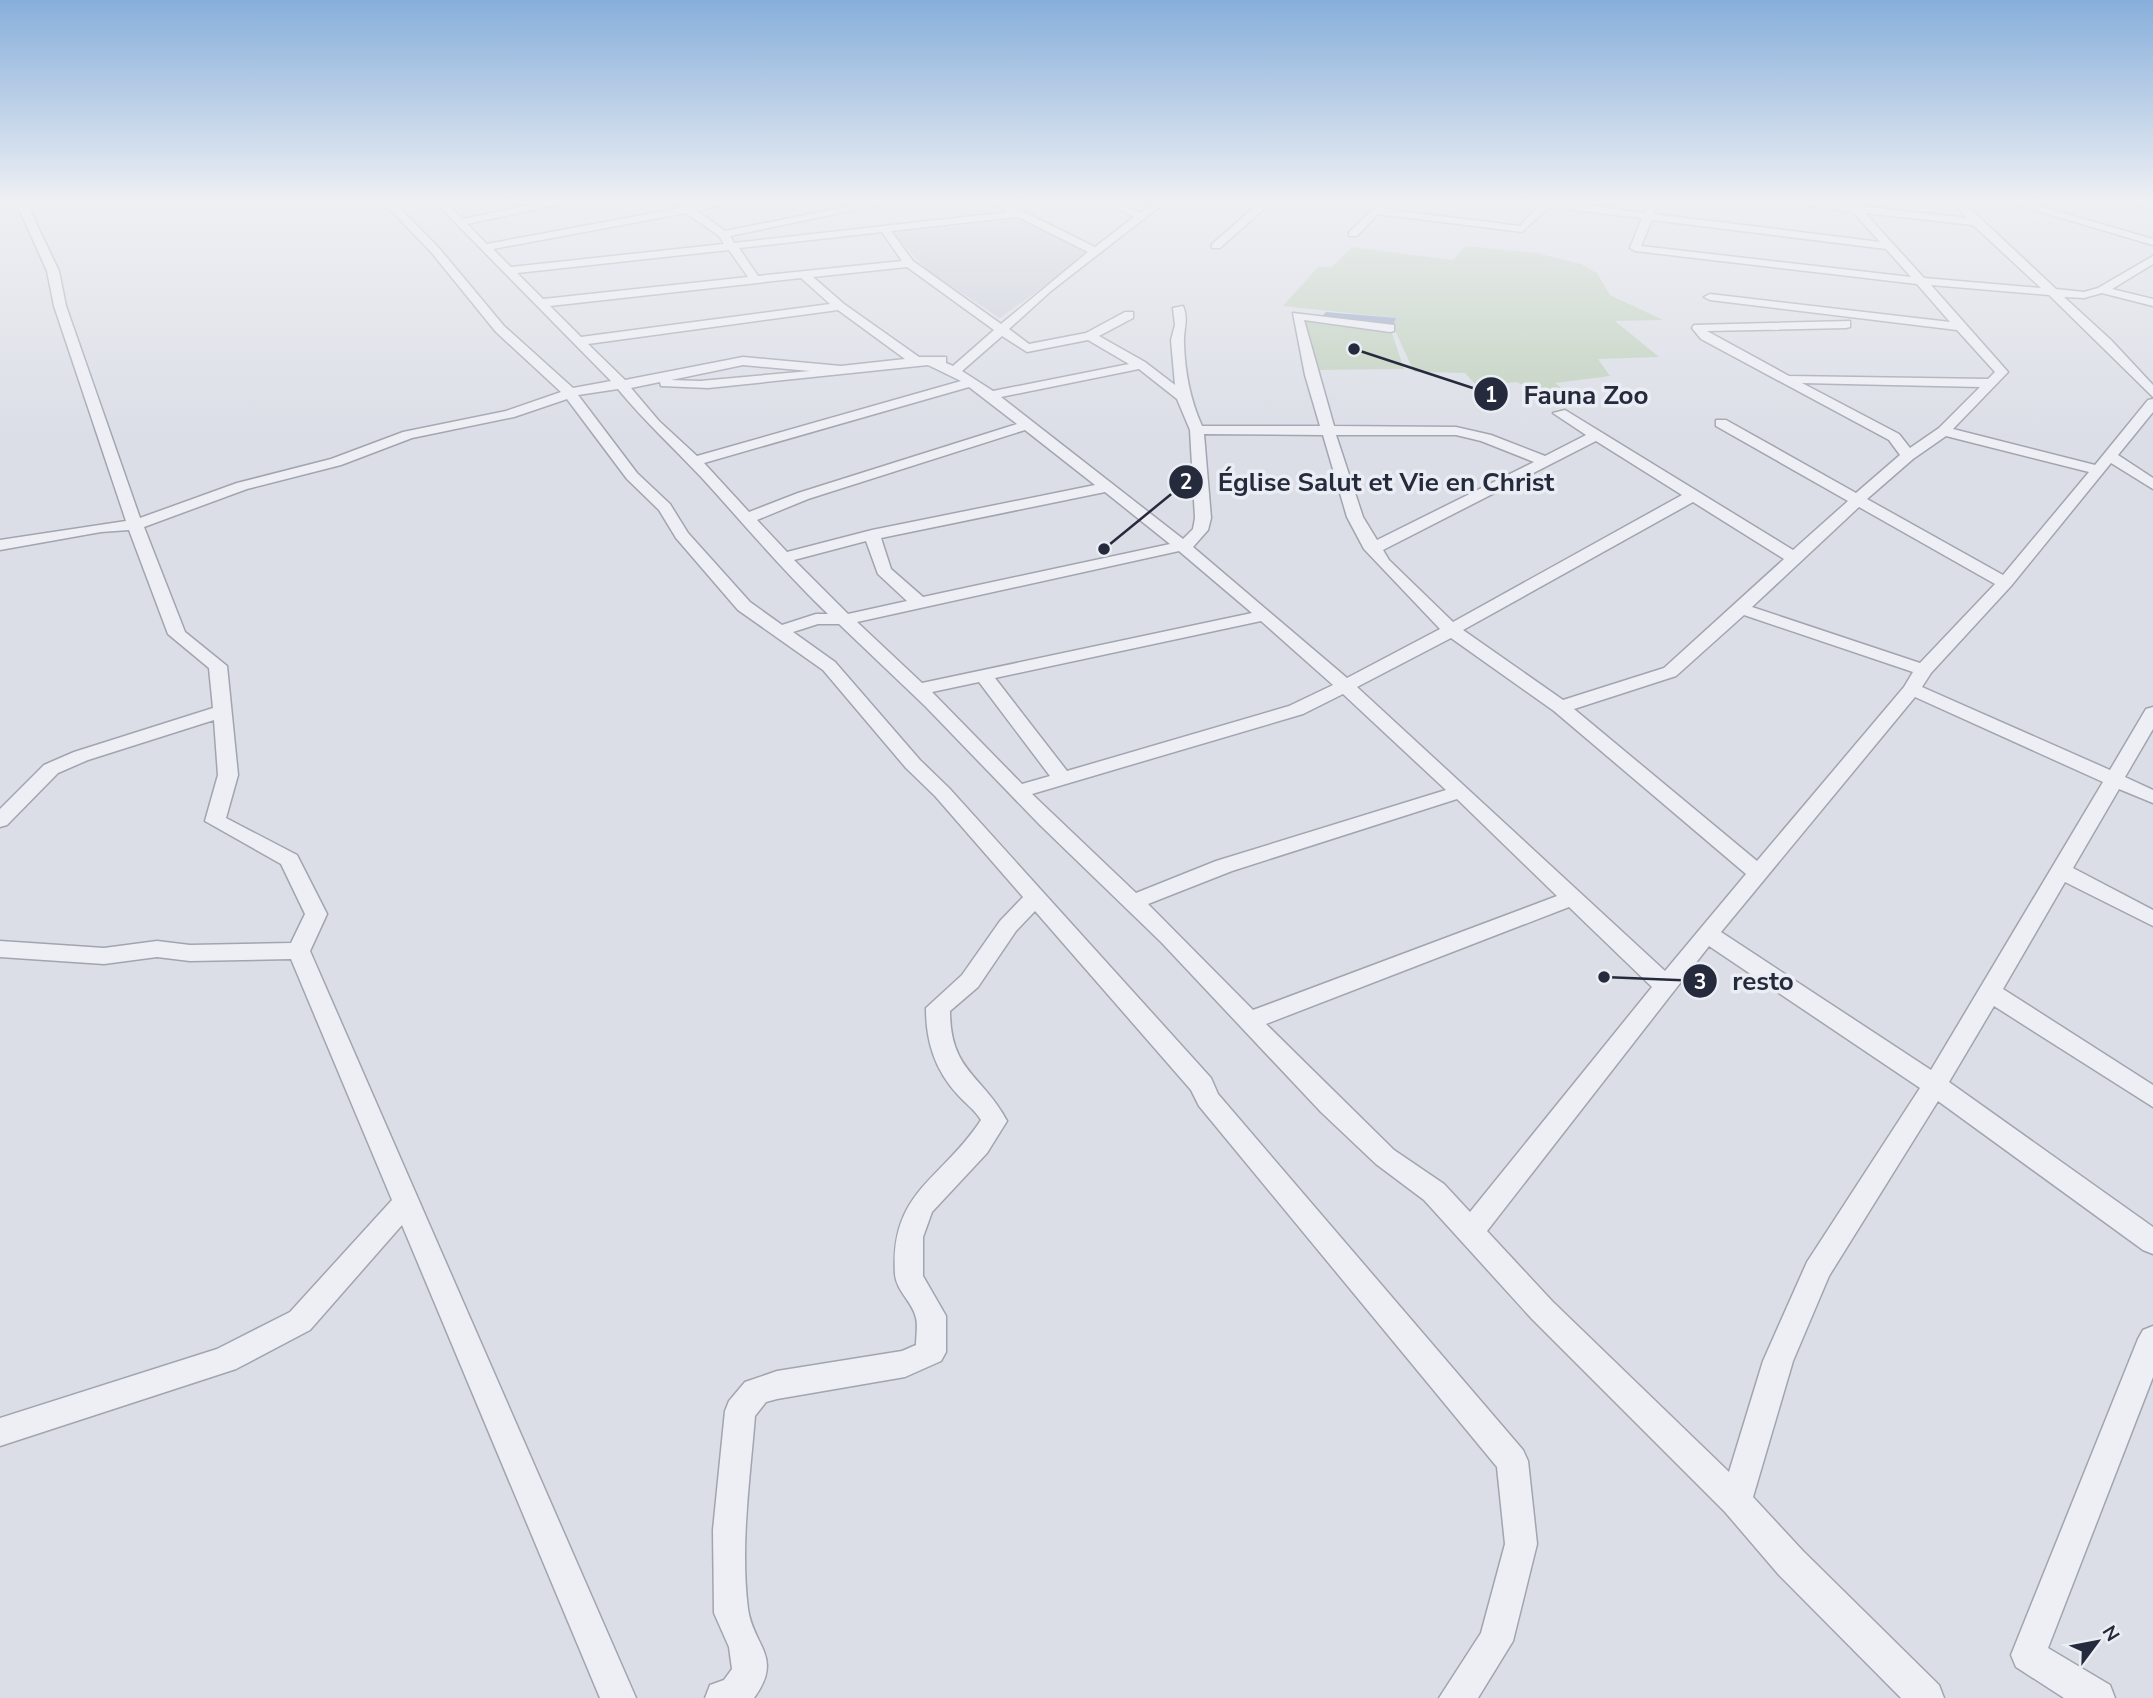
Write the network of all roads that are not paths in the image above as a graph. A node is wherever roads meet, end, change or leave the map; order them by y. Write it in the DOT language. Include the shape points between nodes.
graph roads {
  1 [pos="55,279"];
  2 [pos="459,279"];
  3 [pos="517,279"];
  4 [pos="743,279"];
  5 [pos="808,279"];
  6 [pos="930,279"];
  7 [pos="1063,279"];
  8 [pos="1903,279"];
  9 [pos="2037,279"];
  10 [pos="2120,279"];
  11 [pos="1918,281"];
  12 [pos="2102,290"];
  13 [pos="2050,293"];
  14 [pos="1710,297"];
  15 [pos="541,303"];
  16 [pos="2153,303"];
  17 [pos="840,306"];
  18 [pos="1179,308"];
  19 [pos="1129,314"];
  20 [pos="1915,322"];
  21 [pos="1958,326"];
  22 [pos="1390,328"];
  23 [pos="999,331"];
  24 [pos="1090,336"];
  25 [pos="579,341"];
  26 [pos="966,359"];
  27 [pos="922,360"];
  28 [pos="1141,365"];
  29 [pos="836,369"];
  30 [pos="956,370"];
  31 [pos="1787,379"];
  32 [pos="653,380"];
  33 [pos="971,382"];
  34 [pos="1993,383"];
  35 [pos="622,385"];
  36 [pos="569,392"];
  37 [pos="2153,393"];
  38 [pos="989,396"];
  39 [pos="1183,397"];
  40 [pos="2153,403"];
  41 [pos="1560,413"];
  42 [pos="1721,423"];
  43 [pos="1025,426"];
  44 [pos="1197,430"];
  45 [pos="1944,431"];
  46 [pos="1331,432"];
  47 [pos="1596,436"];
  48 [pos="1908,456"];
  49 [pos="694,461"];
  50 [pos="1544,461"];
  51 [pos="2105,463"];
  52 [pos="2153,485"];
  53 [pos="1109,487"];
  54 [pos="1692,496"];
  55 [pos="1857,501"];
  56 [pos="1839,516"];
  57 [pos="745,519"];
  58 [pos="1894,522"];
  59 [pos="135,525"];
  60 [pos="872,535"];
  61 [pos="0,545"];
  62 [pos="1186,545"];
  63 [pos="1372,549"];
  64 [pos="785,557"];
  65 [pos="1796,559"];
  66 [pos="2005,583"];
  67 [pos="920,603"];
  68 [pos="1742,609"];
  69 [pos="1264,615"];
  70 [pos="846,619"];
  71 [pos="1450,629"];
  72 [pos="780,631"];
  73 [pos="1923,670"];
  74 [pos="985,677"];
  75 [pos="1348,687"];
  76 [pos="1912,689"];
  77 [pos="919,690"];
  78 [pos="1561,707"];
  79 [pos="222,711"];
  80 [pos="2153,713"];
  81 [pos="1063,779"];
  82 [pos="2114,780"];
  83 [pos="1018,792"];
  84 [pos="1460,792"];
  85 [pos="2153,797"];
  86 [pos="0,821"];
  87 [pos="2061,871"];
  88 [pos="1758,873"];
  89 [pos="1035,897"];
  90 [pos="1572,898"];
  91 [pos="1133,902"];
  92 [pos="2153,919"];
  93 [pos="1707,934"];
  94 [pos="0,949"];
  95 [pos="299,951"];
  96 [pos="1666,986"];
  97 [pos="1990,992"];
  98 [pos="1249,1021"];
  99 [pos="1935,1085"];
  100 [pos="2153,1097"];
  101 [pos="406,1202"];
  102 [pos="1471,1231"];
  103 [pos="2153,1242"];
  104 [pos="2153,1339"];
  105 [pos="0,1432"];
  106 [pos="1735,1501"];
  107 [pos="618,1698"];
  108 [pos="723,1698"];
  109 [pos="1457,1698"];
  110 [pos="1927,1698"];
  111 [pos="2097,1698"];
  1 -- 59 [label="street"];
  2 -- 36 [label="street" via="500,329"];
  3 -- 15 [label="street"];
  4 -- 15 [label="street"];
  5 -- 17 [label="street"];
  6 -- 23 [label="street"];
  7 -- 23 [label="street"];
  8 -- 11 [label="street"];
  9 -- 13 [label="street"];
  10 -- 12 [label="street"];
  11 -- 13 [label="street"];
  11 -- 21 [label="street"];
  12 -- 13 [label="street" via="2084,295"];
  12 -- 16 [label="street"];
  13 -- 37 [label="street" via="2127,361"];
  14 -- 20 [label="street"];
  15 -- 25 [label="street"];
  17 -- 25 [label="street"];
  17 -- 27 [label="street"];
  18 -- 39 [label="street"];
  19 -- 24 [label="street"];
  20 -- 21 [label="street"];
  20 -- 31 [label="street" via="1698,328"];
  21 -- 34 [label="street" via="2002,372"];
  22 -- 46 [label="street" via="1297,316"];
  23 -- 24 [label="street" via="1027,348"];
  23 -- 26 [label="street"];
  24 -- 28 [label="street"];
  25 -- 35 [label="street"];
  26 -- 27 [label="street"];
  26 -- 30 [label="street"];
  27 -- 29 [label="street"];
  27 -- 30 [label="street"];
  28 -- 38 [label="street"];
  28 -- 39 [label="street"];
  29 -- 32 [label="street" via="710,386"];
  29 -- 32 [label="street" via="743,361"];
  30 -- 33 [label="street"];
  31 -- 34 [label="street"];
  31 -- 48 [label="street" via="1894,437"];
  32 -- 35 [label="street"];
  33 -- 38 [label="street"];
  33 -- 49 [label="street"];
  34 -- 45 [label="street"];
  35 -- 36 [label="street"];
  35 -- 49 [label="street" via="654,424"];
  36 -- 59 [label="street" via="509,414 408,435 336,462 242,486"];
  36 -- 72 [label="street" via="632,476 665,507 681,535 744,606"];
  38 -- 43 [label="street"];
  39 -- 44 [label="street"];
  40 -- 51 [label="street"];
  41 -- 47 [label="street"];
  42 -- 55 [label="street"];
  43 -- 53 [label="street"];
  43 -- 57 [label="street" via="803,496"];
  44 -- 46 [label="street"];
  44 -- 62 [label="street" via="1202,518 1200,530"];
  45 -- 48 [label="street"];
  45 -- 51 [label="street"];
  46 -- 50 [label="street" via="1471,433"];
  46 -- 63 [label="street" via="1355,517"];
  47 -- 50 [label="street"];
  47 -- 54 [label="street"];
  48 -- 55 [label="street"];
  49 -- 57 [label="street"];
  50 -- 63 [label="street"];
  51 -- 52 [label="street"];
  51 -- 66 [label="street"];
  53 -- 60 [label="street"];
  53 -- 62 [label="street"];
  54 -- 65 [label="street"];
  54 -- 71 [label="street"];
  55 -- 56 [label="street"];
  55 -- 58 [label="street"];
  56 -- 58 [label="street"];
  56 -- 65 [label="street"];
  57 -- 64 [label="street"];
  58 -- 66 [label="street"];
  59 -- 61 [label="street"];
  59 -- 79 [label="street" via="177,634 218,666"];
  60 -- 64 [label="street"];
  60 -- 67 [label="street" via="884,571"];
  62 -- 67 [label="street"];
  62 -- 69 [label="street"];
  63 -- 71 [label="street"];
  64 -- 70 [label="street"];
  65 -- 68 [label="street"];
  66 -- 73 [label="street"];
  67 -- 70 [label="street"];
  68 -- 73 [label="street"];
  68 -- 78 [label="street" via="1670,672"];
  69 -- 74 [label="street"];
  69 -- 75 [label="street"];
  70 -- 72 [label="street" via="816,619"];
  70 -- 77 [label="street"];
  71 -- 75 [label="street"];
  71 -- 78 [label="street"];
  72 -- 89 [label="street" via="829,666"];
  73 -- 76 [label="street"];
  74 -- 77 [label="street"];
  74 -- 81 [label="street"];
  75 -- 81 [label="street" via="1296,710"];
  75 -- 84 [label="street"];
  76 -- 82 [label="street"];
  76 -- 88 [label="street"];
  77 -- 83 [label="street"];
  78 -- 88 [label="street"];
  79 -- 86 [label="street" via="51,769"];
  79 -- 95 [label="street" via="228,775 215,821 290,860 316,915"];
  80 -- 82 [label="street"];
  81 -- 83 [label="street"];
  82 -- 85 [label="street"];
  82 -- 87 [label="street"];
  83 -- 91 [label="street"];
  84 -- 90 [label="street"];
  84 -- 91 [label="street" via="1224,866"];
  87 -- 92 [label="street"];
  87 -- 97 [label="street"];
  88 -- 93 [label="street"];
  89 -- 108 [label="street" via="1007,926 970,981 938,1008 937,1035 951,1068 964,1086 986,1103 994,1121 978,1146 920,1206 909,1237 909,1278 931,1316 931,1352 905,1364 777,1385 757,1392 740,1411 729,1530 731,1613 746,1646 750,1674 736,1693"];
  89 -- 109 [label="street" via="1202,1085 1208,1099 1513,1461 1521,1544 1496,1641"];
  90 -- 96 [label="street"];
  90 -- 98 [label="street"];
  91 -- 98 [label="street"];
  93 -- 96 [label="street"];
  93 -- 99 [label="street"];
  94 -- 95 [label="street" via="104,956 157,949 190,953"];
  95 -- 101 [label="street"];
  96 -- 102 [label="street"];
  97 -- 99 [label="street"];
  97 -- 100 [label="street"];
  98 -- 102 [label="street" via="1330,1105 1385,1157 1434,1192"];
  99 -- 103 [label="street"];
  99 -- 106 [label="street" via="1816,1270 1778,1361"];
  101 -- 105 [label="street" via="300,1321 225,1360"];
  101 -- 107 [label="street"];
  102 -- 106 [label="street" via="1542,1310"];
  104 -- 111 [label="street" via="2028,1656"];
  106 -- 110 [label="street"];
}
